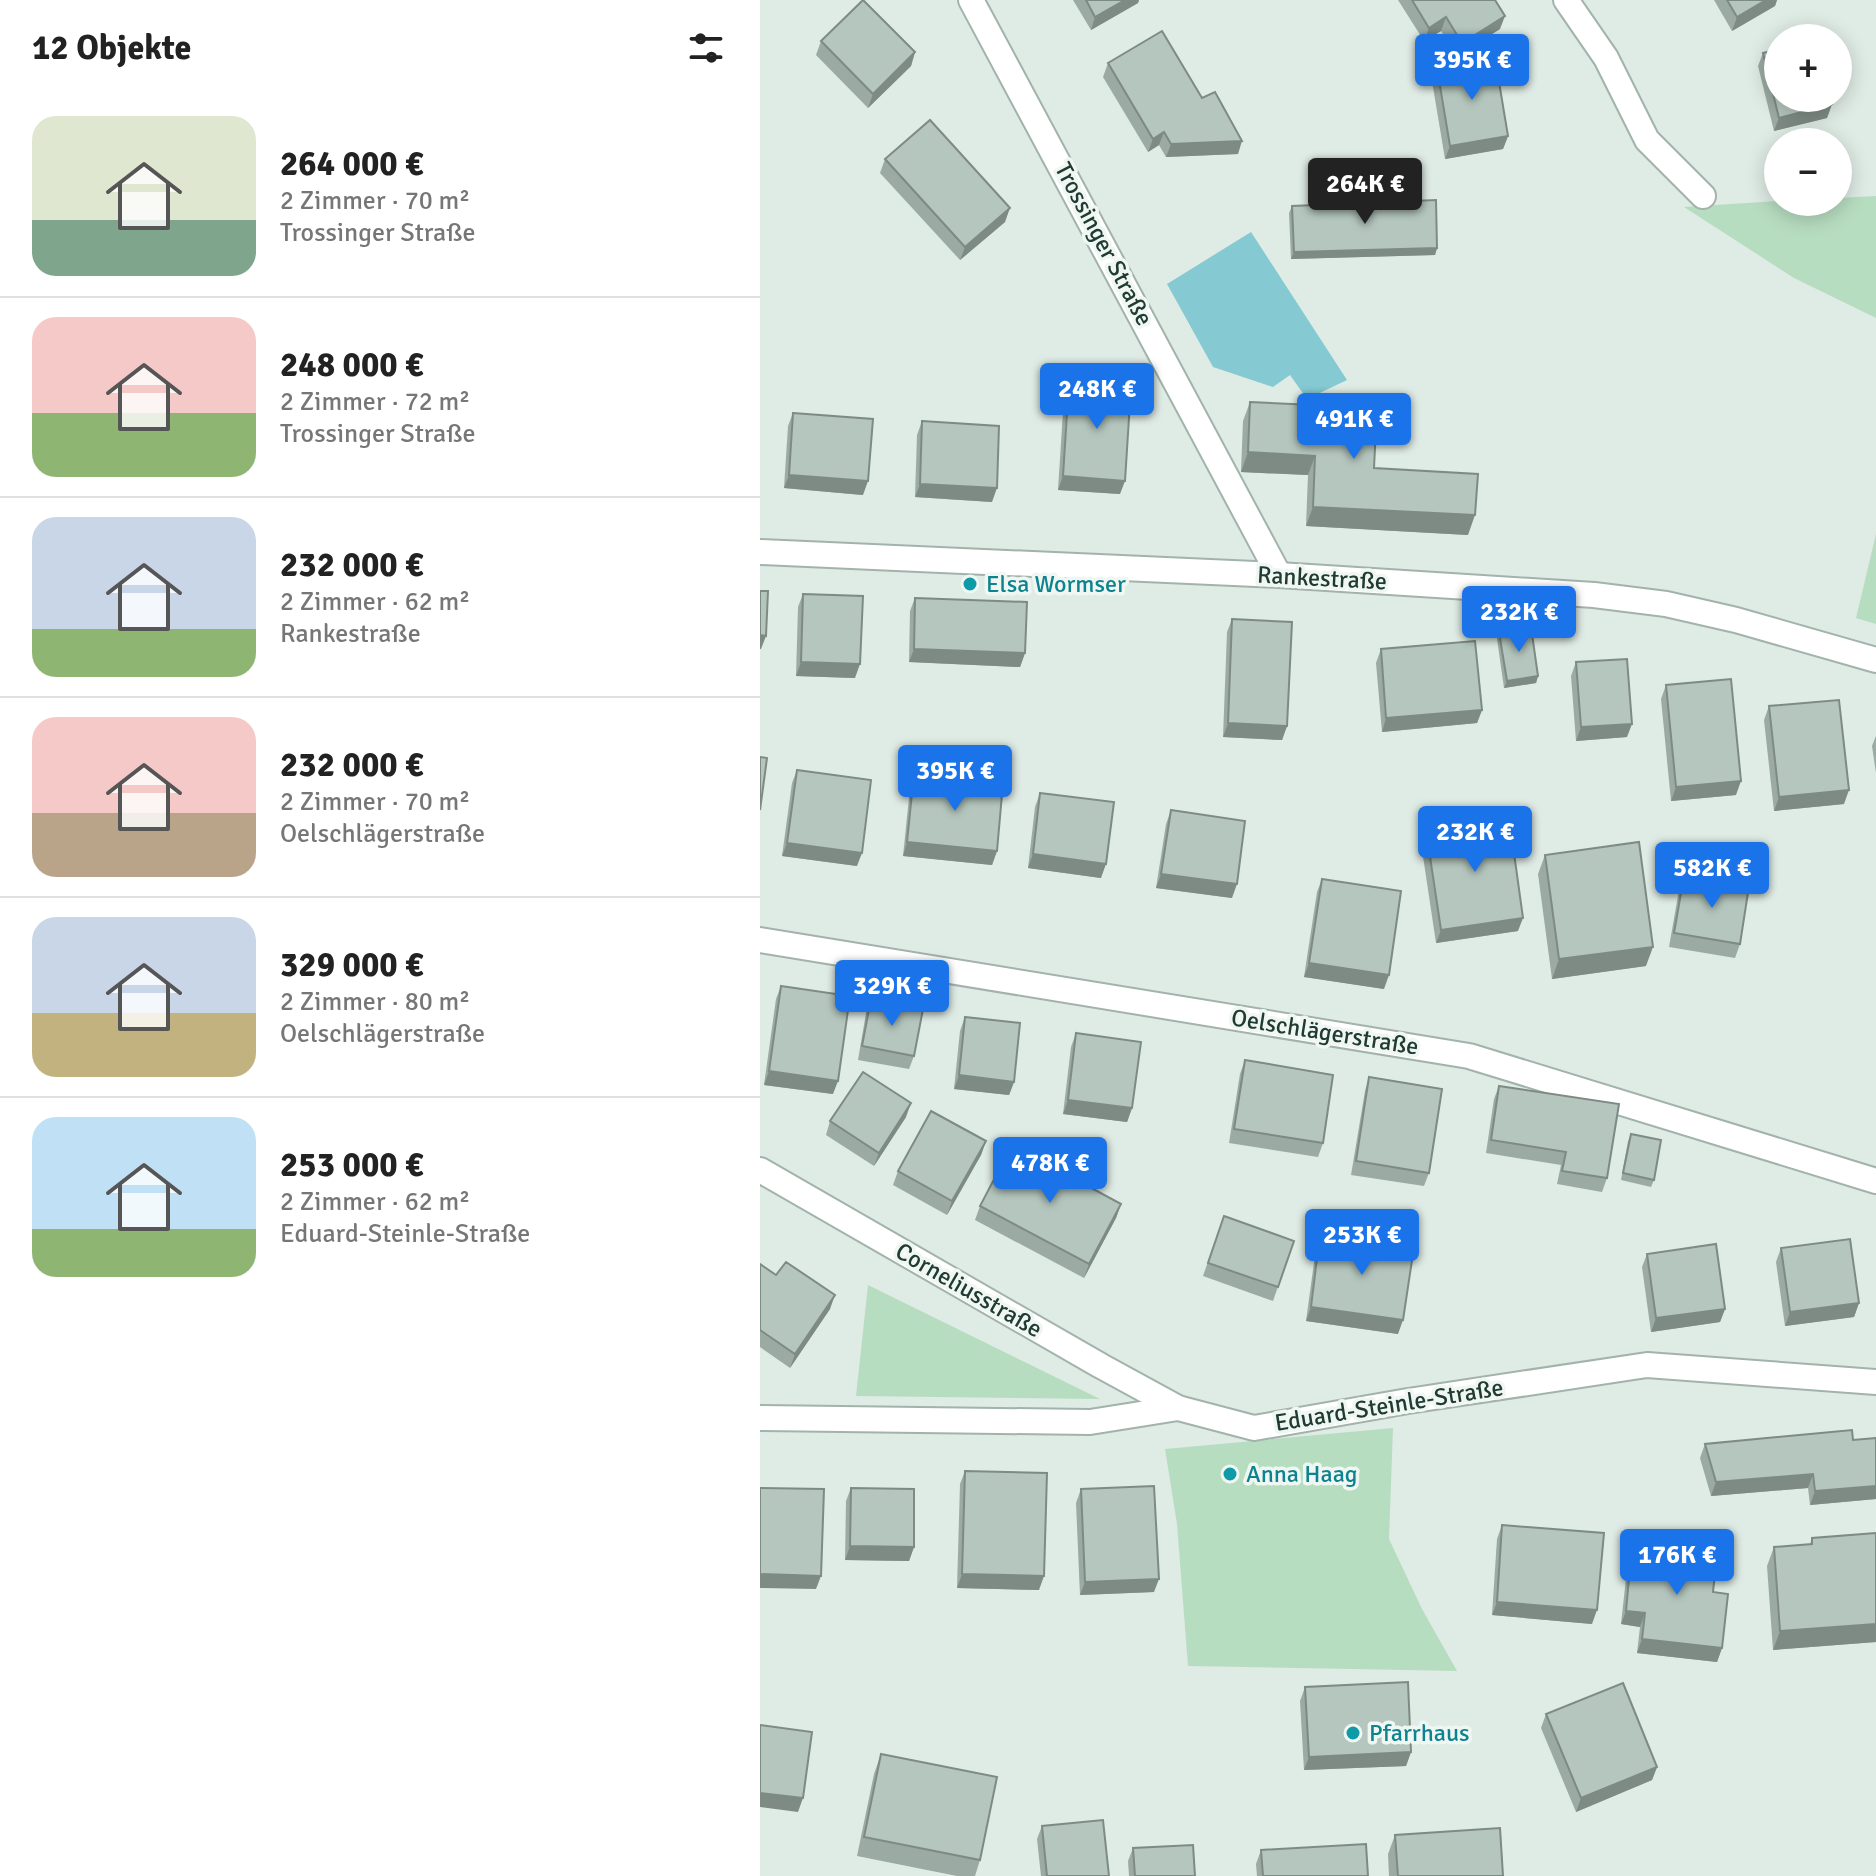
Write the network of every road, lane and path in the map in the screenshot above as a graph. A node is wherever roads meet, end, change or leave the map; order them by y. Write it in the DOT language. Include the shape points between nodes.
graph roads {
  1 [pos="971,0"];
  2 [pos="1566,0"];
  3 [pos="1703,196"];
  4 [pos="760,552"];
  5 [pos="1279,575"];
  6 [pos="1876,660"];
  7 [pos="760,940"];
  8 [pos="760,1170"];
  9 [pos="1876,1181"];
  10 [pos="1876,1382"];
  11 [pos="1178,1408"];
  12 [pos="760,1418"];
  1 -- 5 [label="street, Trossinger Straße"];
  2 -- 3 [label="street" via="1606,58 1647,140"];
  4 -- 5 [label="street, Rankestraße"];
  5 -- 6 [label="street, Rankestraße" via="1666,604"];
  7 -- 9 [label="street, Oelschlägerstraße" via="1469,1056"];
  8 -- 11 [label="street, Corneliusstraße"];
  10 -- 11 [label="street, Eduard-Steinle-Straße" via="1647,1365 1254,1428"];
  11 -- 12 [label="street, Eduard-Steinle-Straße" via="1090,1422"];
}
